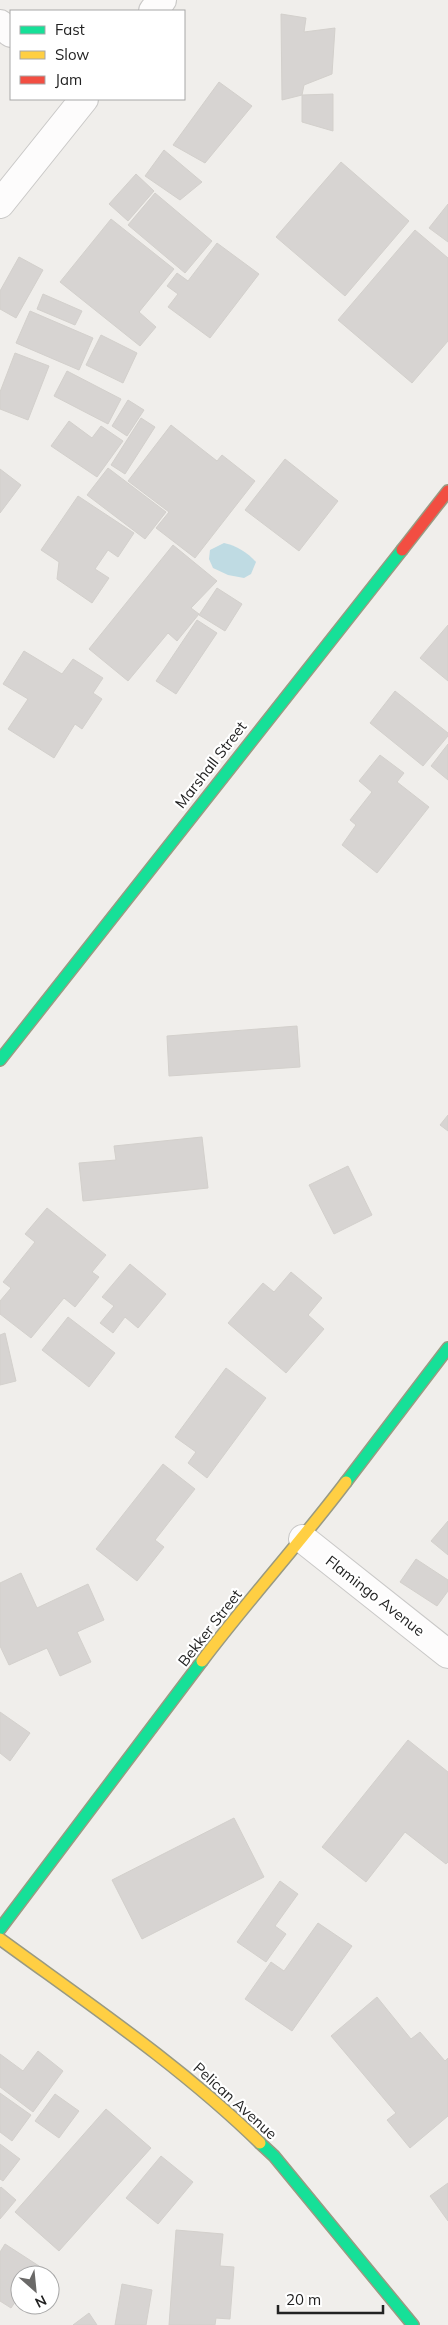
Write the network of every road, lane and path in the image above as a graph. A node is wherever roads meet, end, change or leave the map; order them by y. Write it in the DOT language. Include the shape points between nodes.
graph roads {
  1 [pos="162,0"];
  2 [pos="154,10"];
  3 [pos="0,24"];
  4 [pos="10,32"];
  5 [pos="83,100"];
  6 [pos="0,204"];
  7 [pos="448,491"];
  8 [pos="0,1060"];
  9 [pos="448,1348"];
  10 [pos="303,1539"];
  11 [pos="448,1654"];
  12 [pos="0,1929"];
  13 [pos="0,1939"];
  14 [pos="413,2325"];
  1 -- 2 [label="street"];
  3 -- 4 [label="street"];
  5 -- 6 [label="street"];
  7 -- 8 [label="street, Marshall Street"];
  9 -- 10 [label="street, Bekker Street"];
  10 -- 11 [label="street, Flamingo Avenue"];
  10 -- 12 [label="street, Bekker Street" via="227,1628"];
  13 -- 14 [label="street, Pelican Avenue" via="223,2107 274,2156"];
}
